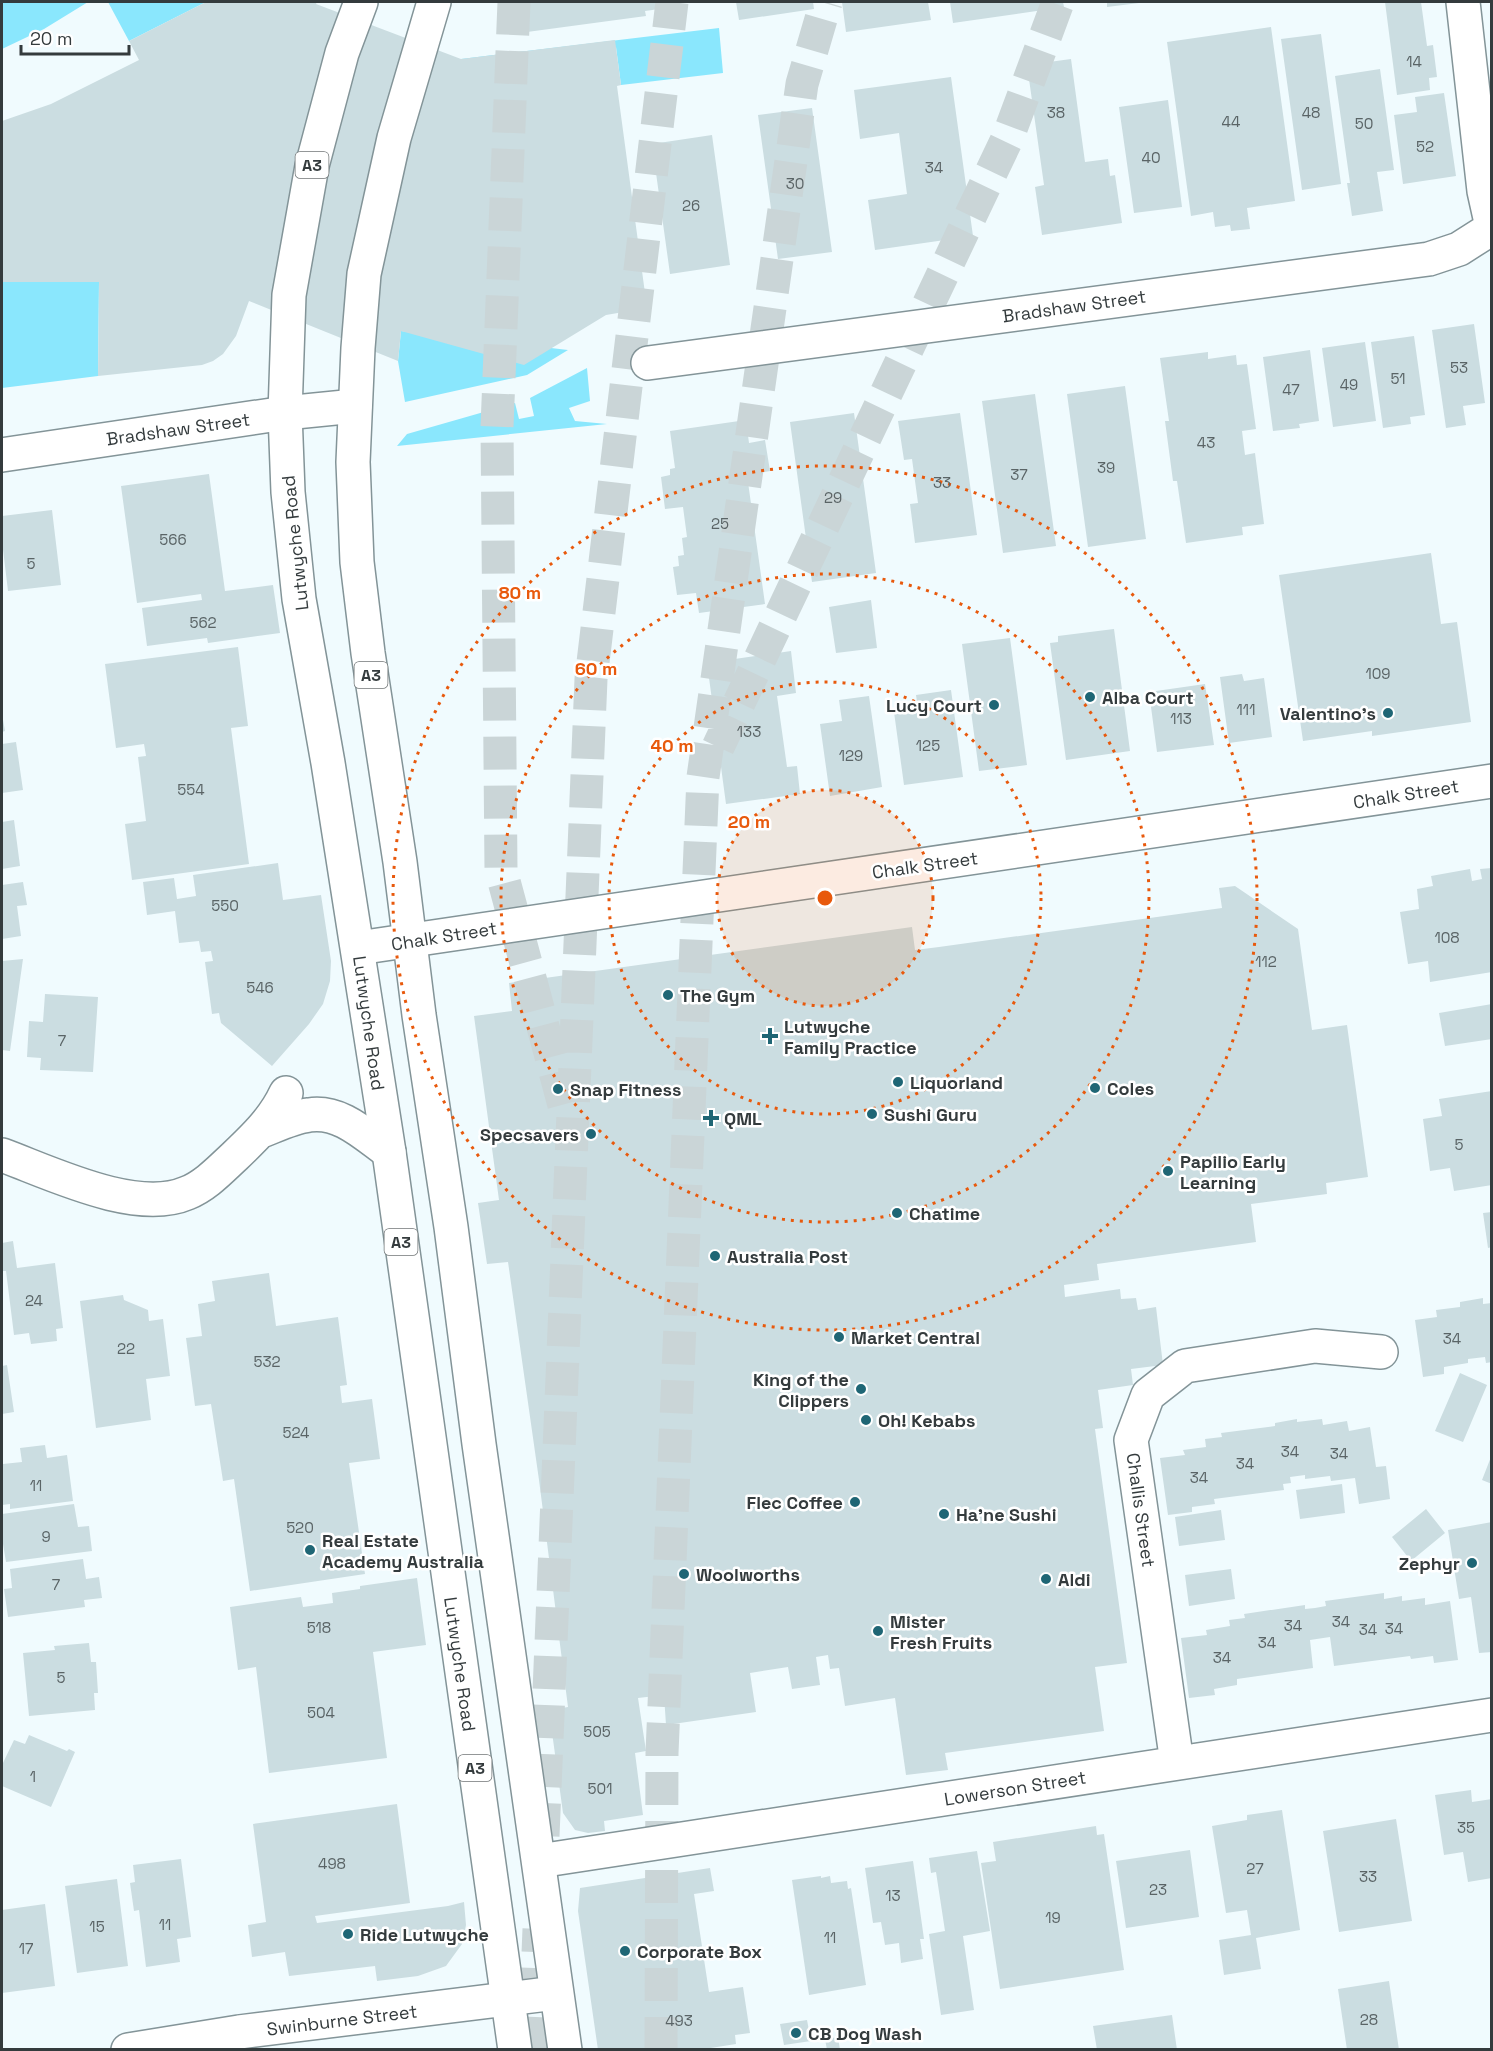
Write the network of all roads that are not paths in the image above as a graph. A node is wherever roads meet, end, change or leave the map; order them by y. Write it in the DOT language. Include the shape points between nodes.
graph roads {
  1 [pos="434,2"];
  2 [pos="1463,2"];
  3 [pos="357,10"];
  4 [pos="1491,227"];
  5 [pos="648,363"];
  6 [pos="355,406"];
  7 [pos="285,413"];
  8 [pos="2,454"];
  9 [pos="1491,781"];
  10 [pos="409,942"];
  11 [pos="358,948"];
  12 [pos="286,1093"];
  13 [pos="259,1132"];
  14 [pos="389,1152"];
  15 [pos="2,1155"];
  16 [pos="1381,1352"];
  17 [pos="1491,1716"];
  18 [pos="1178,1763"];
  19 [pos="539,1861"];
  20 [pos="556,1993"];
  21 [pos="508,1999"];
  22 [pos="128,2049"];
  23 [pos="515,2049"];
  24 [pos="565,2049"];
  1 -- 6 [label="main road, A3" via="394,138 364,274"];
  2 -- 4 [label="main road"];
  3 -- 7 [label="main road, Lutwyche Road / A3" via="312,166 291,285"];
  4 -- 5 [label="main road, Bradshaw Street" via="1459,249 1429,259"];
  6 -- 7 [label="main road, Bradshaw Street"];
  6 -- 10 [label="main road, A3" via="357,562"];
  7 -- 8 [label="main road, Bradshaw Street"];
  7 -- 11 [label="main road, Lutwyche Road / A3" via="299,599"];
  9 -- 10 [label="main road, Chalk Street"];
  10 -- 11 [label="main road, Chalk Street"];
  10 -- 19 [label="main road, A3"];
  11 -- 14 [label="main road, Lutwyche Road / A3"];
  12 -- 13 [label="main road"];
  13 -- 14 [label="main road" via="305,1115 324,1114 349,1124"];
  13 -- 15 [label="main road" via="200,1186 180,1196 159,1200 102,1191"];
  14 -- 21 [label="main road, Lutwyche Road / A3"];
  16 -- 18 [label="main road, Challis Street" via="1315,1346 1185,1366 1148,1395 1131,1440"];
  17 -- 18 [label="main road, Lowerson Street"];
  18 -- 19 [label="main road, Lowerson Street"];
  19 -- 20 [label="main road, A3"];
  20 -- 21 [label="main road, Swinburne Street"];
  20 -- 24 [label="main road, A3"];
  21 -- 22 [label="main road, Swinburne Street"];
  21 -- 23 [label="main road, Lutwyche Road / A3"];
}
